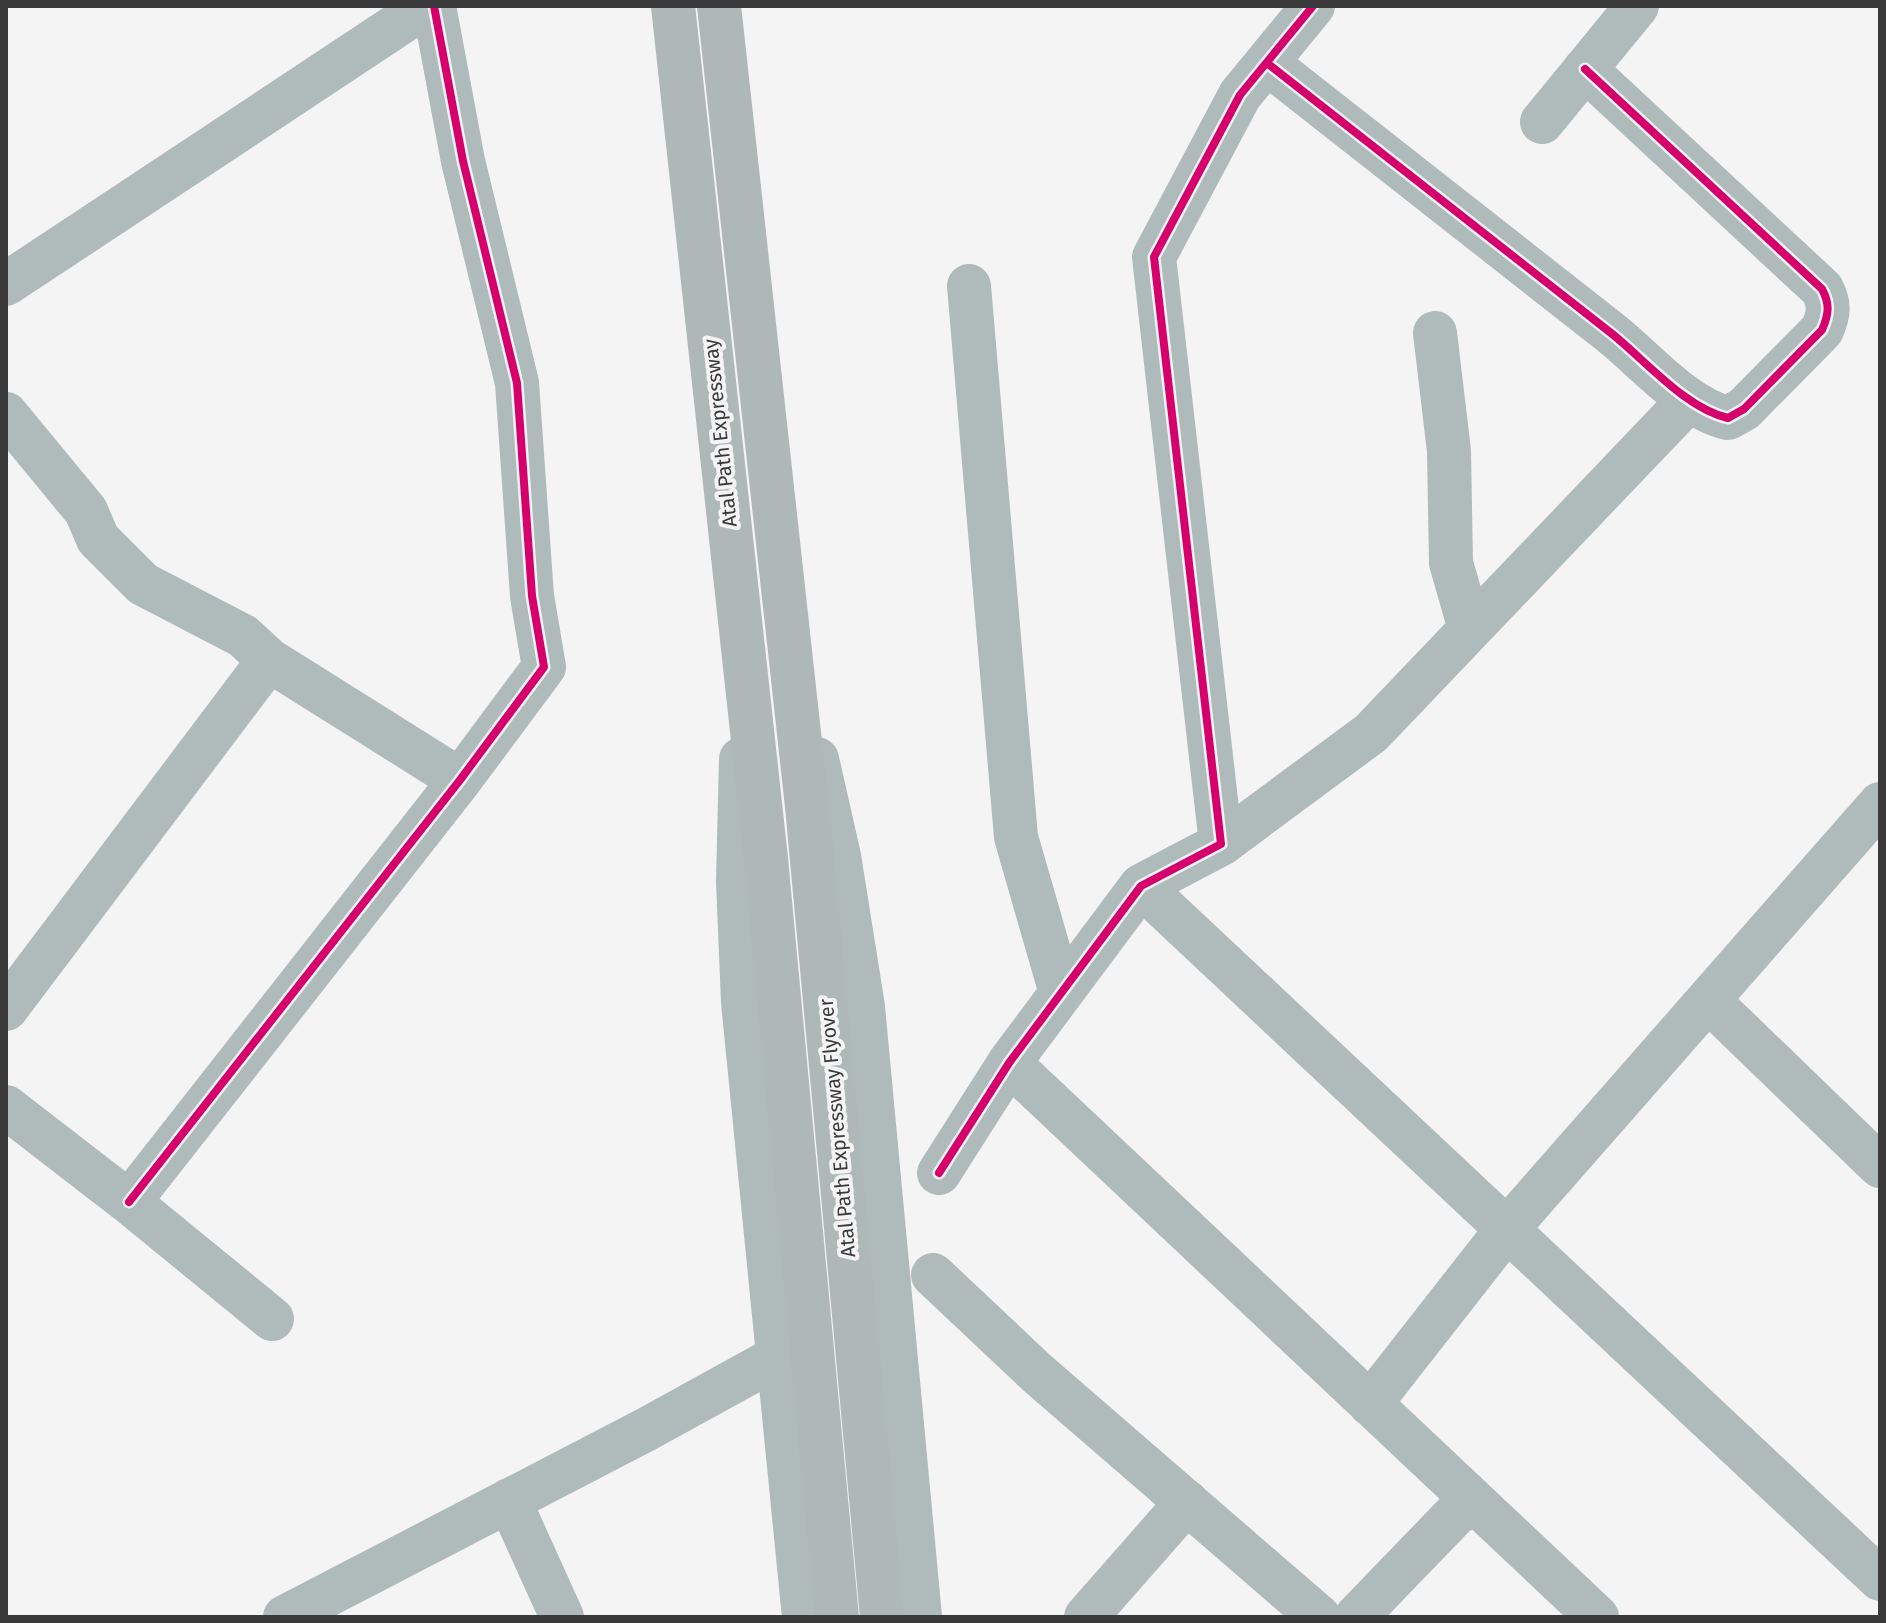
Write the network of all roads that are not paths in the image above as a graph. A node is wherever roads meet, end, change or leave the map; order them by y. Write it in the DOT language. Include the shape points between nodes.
graph roads {
  1 [pos="426,6"];
  2 [pos="434,6"];
  3 [pos="673,6"];
  4 [pos="719,6"];
  5 [pos="1313,6"];
  6 [pos="1637,6"];
  7 [pos="1267,63"];
  8 [pos="1585,69"];
  9 [pos="1542,122"];
  10 [pos="6,284"];
  11 [pos="969,286"];
  12 [pos="1435,333"];
  13 [pos="1689,400"];
  14 [pos="6,414"];
  15 [pos="1470,629"];
  16 [pos="789,640"];
  17 [pos="744,643"];
  18 [pos="269,660"];
  19 [pos="460,780"];
  20 [pos="1871,831"];
  21 [pos="1221,844"];
  22 [pos="1141,886"];
  23 [pos="1061,993"];
  24 [pos="1708,1000"];
  25 [pos="6,1009"];
  26 [pos="1009,1063"];
  27 [pos="6,1107"];
  28 [pos="1880,1166"];
  29 [pos="939,1173"];
  30 [pos="129,1202"];
  31 [pos="1507,1229"];
  32 [pos="933,1275"];
  33 [pos="272,1319"];
  34 [pos="778,1357"];
  35 [pos="1370,1404"];
  36 [pos="1471,1498"];
  37 [pos="509,1500"];
  38 [pos="1187,1502"];
  39 [pos="1880,1579"];
  40 [pos="285,1617"];
  41 [pos="562,1617"];
  42 [pos="804,1617"];
  43 [pos="837,1617"];
  44 [pos="882,1617"];
  45 [pos="920,1617"];
  46 [pos="1086,1617"];
  47 [pos="1319,1617"];
  48 [pos="1356,1617"];
  49 [pos="1597,1617"];
  1 -- 10 [label="street"];
  2 -- 19 [label="street" via="463,161 517,383 532,596 544,667"];
  3 -- 17 [label="highway, Atal Path Expressway"];
  4 -- 16 [label="highway"];
  5 -- 7 [label="street"];
  6 -- 8 [label="street"];
  7 -- 13 [label="street"];
  7 -- 21 [label="street" via="1240,95 1154,257"];
  8 -- 9 [label="street"];
  8 -- 13 [label="street" via="1822,289 1828,301 1822,330 1744,409 1728,418"];
  11 -- 23 [label="street" via="1016,837"];
  12 -- 15 [label="street" via="1449,451 1451,563"];
  13 -- 15 [label="street"];
  14 -- 18 [label="street" via="86,511 98,539 143,584 243,636"];
  15 -- 21 [label="street" via="1371,733"];
  16 -- 44 [label="highway, Atal Path Expressway Flyover"];
  16 -- 45 [label="street" via="839,856 863,1007"];
  17 -- 34 [label="street" via="738,882 743,1002"];
  17 -- 43 [label="highway, Atal Path Expressway"];
  18 -- 19 [label="street"];
  18 -- 25 [label="street"];
  19 -- 30 [label="street"];
  20 -- 24 [label="street"];
  21 -- 22 [label="street"];
  22 -- 23 [label="street"];
  22 -- 31 [label="street"];
  23 -- 26 [label="street"];
  24 -- 28 [label="street"];
  24 -- 31 [label="street"];
  26 -- 29 [label="street"];
  26 -- 35 [label="street"];
  27 -- 30 [label="street"];
  30 -- 33 [label="street"];
  31 -- 35 [label="street"];
  31 -- 39 [label="street"];
  32 -- 38 [label="street"];
  34 -- 37 [label="street"];
  34 -- 42 [label="street"];
  35 -- 36 [label="street"];
  36 -- 48 [label="street"];
  36 -- 49 [label="street"];
  37 -- 40 [label="street"];
  37 -- 41 [label="street"];
  38 -- 46 [label="street"];
  38 -- 47 [label="street"];
}
